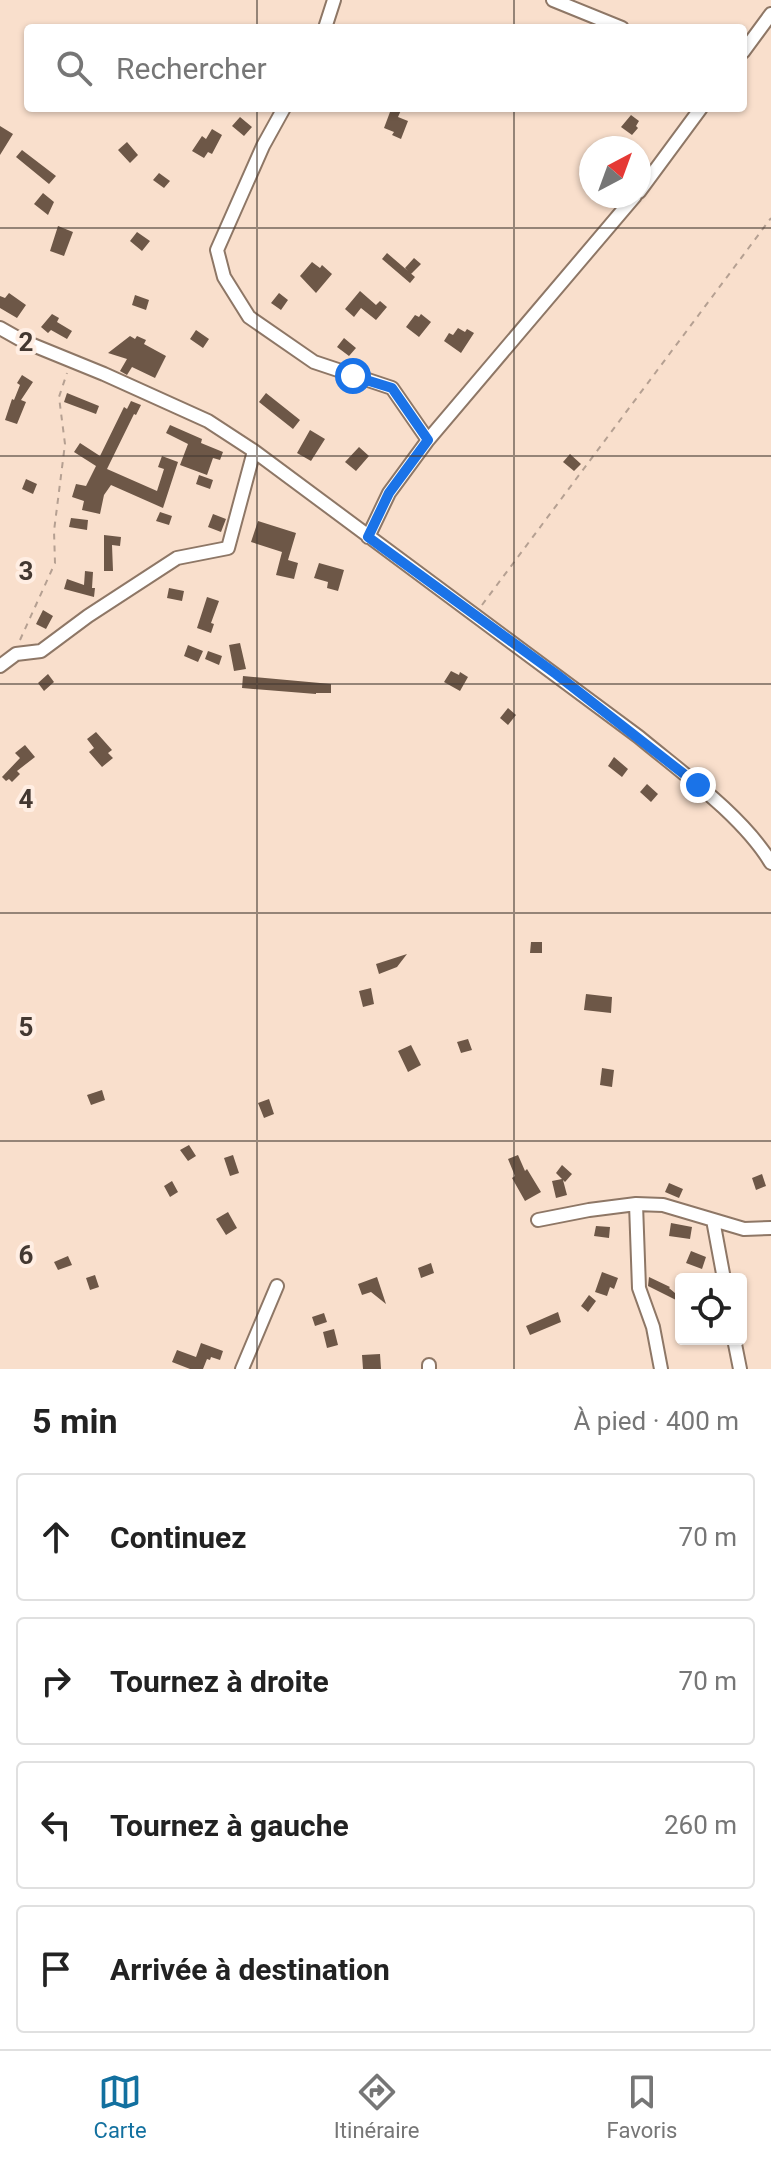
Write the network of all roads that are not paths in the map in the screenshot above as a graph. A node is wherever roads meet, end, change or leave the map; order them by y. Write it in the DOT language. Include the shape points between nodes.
graph roads {
  1 [pos="334,0"];
  2 [pos="553,0"];
  3 [pos="771,14"];
  4 [pos="326,24"];
  5 [pos="612,24"];
  6 [pos="747,47"];
  7 [pos="282,112"];
  8 [pos="698,112"];
  9 [pos="651,175"];
  10 [pos="625,208"];
  11 [pos="0,328"];
  12 [pos="428,440"];
  13 [pos="254,451"];
  14 [pos="368,537"];
  15 [pos="0,666"];
  16 [pos="771,863"];
  17 [pos="636,1204"];
  18 [pos="538,1220"];
  19 [pos="713,1220"];
  20 [pos="771,1228"];
  21 [pos="723,1273"];
  22 [pos="277,1286"];
  23 [pos="735,1345"];
  24 [pos="242,1369"];
  25 [pos="661,1369"];
  26 [pos="740,1369"];
  1 -- 4 [label="street"];
  2 -- 5 [label="street"];
  3 -- 6 [label="street"];
  7 -- 12 [label="street" via="217,250 224,277 249,317 314,362 392,388"];
  8 -- 9 [label="street"];
  10 -- 12 [label="street"];
  11 -- 13 [label="street" via="208,421"];
  12 -- 14 [label="street" via="389,493"];
  13 -- 14 [label="street"];
  13 -- 15 [label="street" via="228,548 177,558 41,651 16,654"];
  14 -- 16 [label="street" via="698,785"];
  17 -- 18 [label="street"];
  17 -- 19 [label="street" via="663,1205"];
  17 -- 25 [label="street" via="639,1288"];
  19 -- 20 [label="street" via="744,1229"];
  19 -- 21 [label="street"];
  22 -- 24 [label="street"];
  23 -- 26 [label="street"];
}
